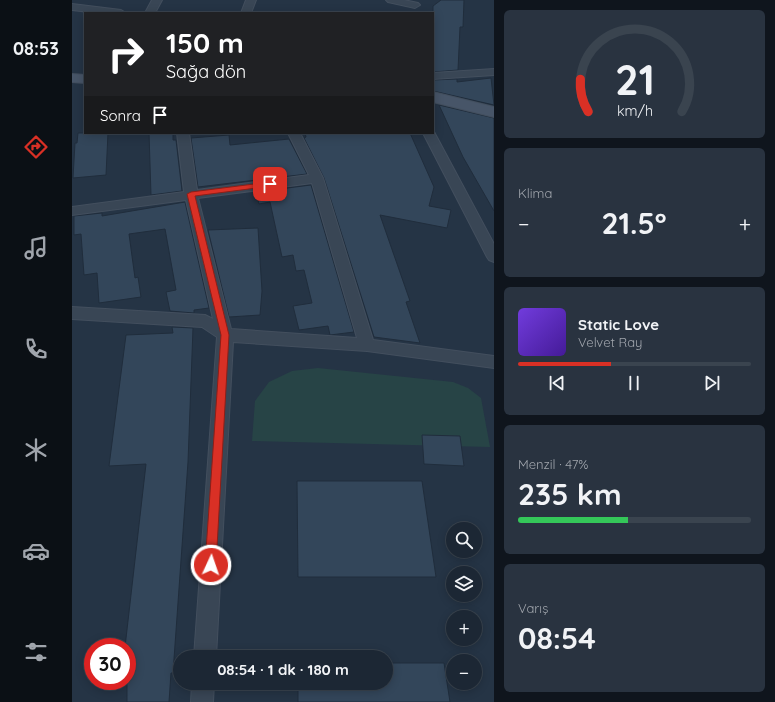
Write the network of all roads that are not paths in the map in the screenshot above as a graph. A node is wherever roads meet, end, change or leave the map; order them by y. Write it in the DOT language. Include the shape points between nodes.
graph roads {
  1 [pos="157,0"];
  2 [pos="251,0"];
  3 [pos="387,0"];
  4 [pos="391,0"];
  5 [pos="419,2"];
  6 [pos="72,7"];
  7 [pos="113,12"];
  8 [pos="151,12"];
  9 [pos="246,12"];
  10 [pos="393,12"];
  11 [pos="406,12"];
  12 [pos="494,72"];
  13 [pos="434,76"];
  14 [pos="72,78"];
  15 [pos="84,78"];
  16 [pos="434,97"];
  17 [pos="494,112"];
  18 [pos="183,134"];
  19 [pos="295,134"];
  20 [pos="430,134"];
  21 [pos="317,178"];
  22 [pos="191,194"];
  23 [pos="72,211"];
  24 [pos="494,257"];
  25 [pos="72,313"];
  26 [pos="225,335"];
  27 [pos="367,345"];
  28 [pos="494,362"];
  29 [pos="205,650"];
  30 [pos="203,690"];
  31 [pos="202,702"];
  1 -- 8 [label="street"];
  2 -- 9 [label="street"];
  3 -- 10 [label="street"];
  4 -- 5 [label="street"];
  5 -- 11 [label="street"];
  6 -- 7 [label="street"];
  12 -- 13 [label="street"];
  14 -- 15 [label="street"];
  16 -- 17 [label="street"];
  18 -- 22 [label="street"];
  19 -- 21 [label="street"];
  20 -- 24 [label="street"];
  21 -- 22 [label="street"];
  21 -- 27 [label="street"];
  22 -- 23 [label="street"];
  22 -- 26 [label="street"];
  25 -- 26 [label="street" via="205,321"];
  26 -- 27 [label="street"];
  26 -- 29 [label="street"];
  27 -- 28 [label="street"];
  30 -- 31 [label="street"];
}
